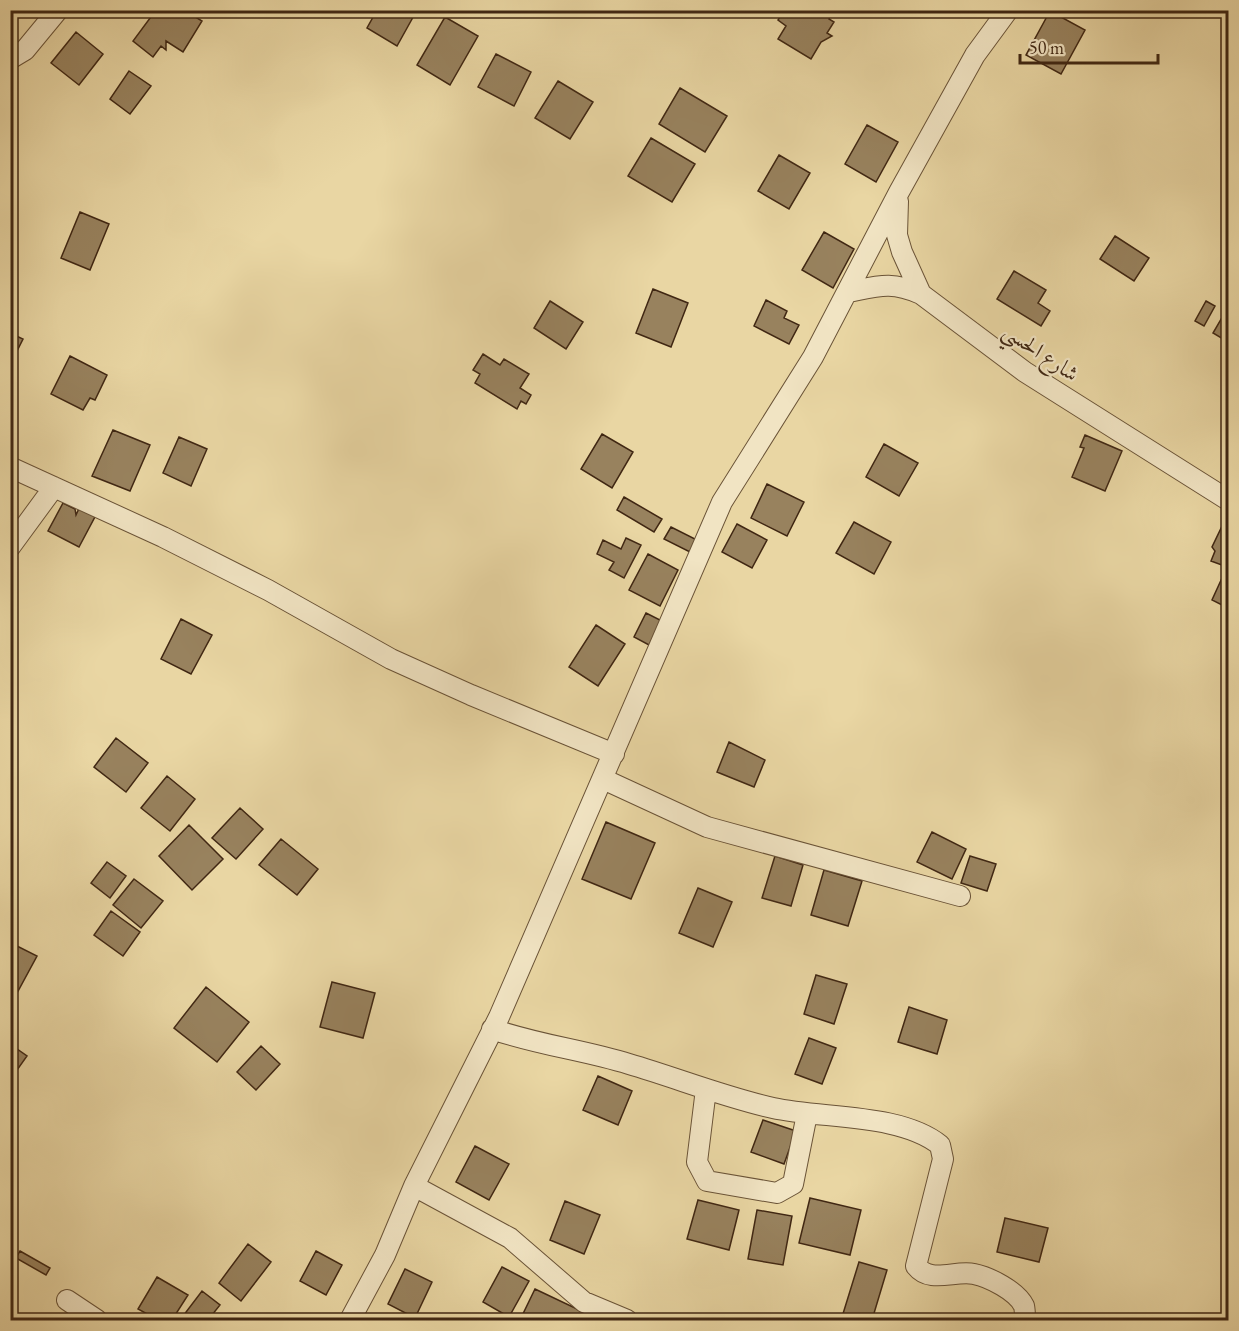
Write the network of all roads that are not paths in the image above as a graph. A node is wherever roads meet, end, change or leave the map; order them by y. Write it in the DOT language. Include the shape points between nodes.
graph roads {
  1 [pos="58,10"];
  2 [pos="1008,10"];
  3 [pos="10,59"];
  4 [pos="899,192"];
  5 [pos="848,292"];
  6 [pos="921,294"];
  7 [pos="10,467"];
  8 [pos="54,488"];
  9 [pos="1228,501"];
  10 [pos="10,547"];
  11 [pos="614,754"];
  12 [pos="603,779"];
  13 [pos="960,896"];
  14 [pos="492,1029"];
  15 [pos="706,1089"];
  16 [pos="807,1114"];
  17 [pos="414,1186"];
  18 [pos="67,1300"];
  19 [pos="97,1320"];
  20 [pos="350,1320"];
  21 [pos="627,1320"];
  22 [pos="1025,1320"];
  1 -- 3 [label="street" via="25,50"];
  2 -- 4 [label="street" via="975,55"];
  4 -- 5 [label="street"];
  4 -- 6 [label="street, شارع الحسي" via="897,235"];
  5 -- 6 [label="street" via="896,284"];
  5 -- 11 [label="street" via="813,357 722,502"];
  6 -- 9 [label="street, شارع الحسي" via="1025,372"];
  7 -- 8 [label="street"];
  8 -- 10 [label="street"];
  8 -- 11 [label="street" via="268,590 391,659"];
  11 -- 12 [label="street"];
  12 -- 13 [label="street" via="707,827"];
  12 -- 14 [label="street"];
  14 -- 15 [label="street" via="529,1042 630,1064"];
  14 -- 17 [label="street"];
  15 -- 16 [label="street"];
  15 -- 16 [label="street" via="697,1162 707,1181 777,1193 793,1184"];
  16 -- 22 [label="street" via="880,1122 920,1132 940,1145 943,1159 916,1266 923,1273 936,1276 974,1274 994,1282 1024,1306"];
  17 -- 20 [label="street" via="385,1255"];
  17 -- 21 [label="street" via="510,1238 584,1302"];
  18 -- 19 [label="street"];
}
